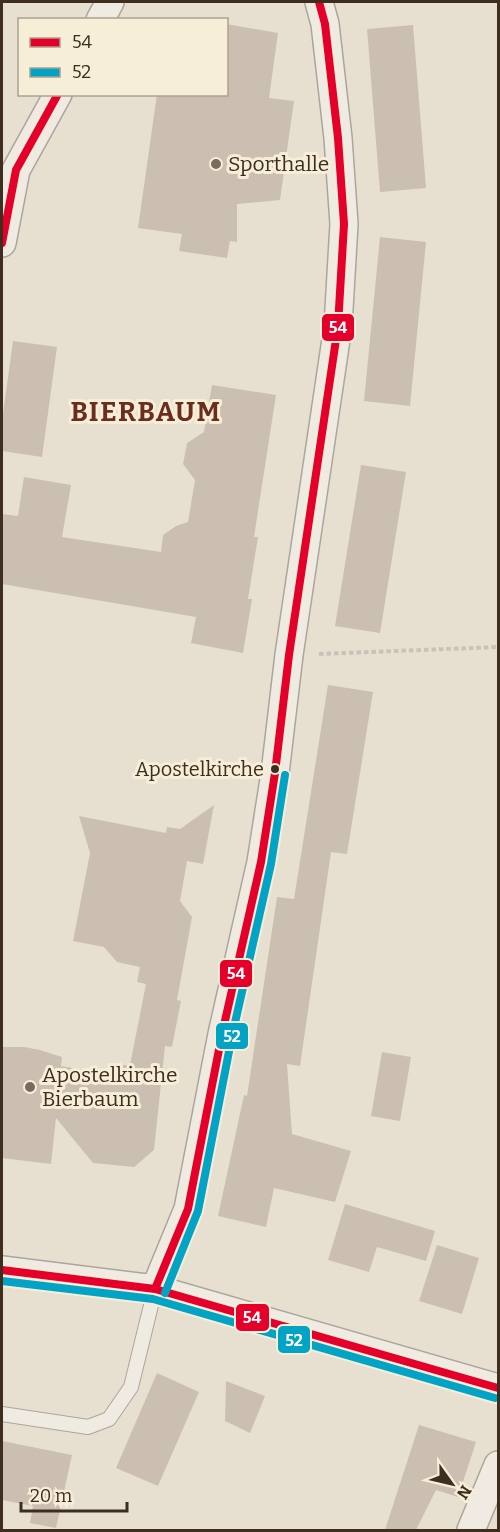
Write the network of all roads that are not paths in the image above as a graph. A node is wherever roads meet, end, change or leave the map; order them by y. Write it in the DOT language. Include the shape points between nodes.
graph roads {
  1 [pos="110,2"];
  2 [pos="319,2"];
  3 [pos="101,18"];
  4 [pos="57,96"];
  5 [pos="2,243"];
  6 [pos="2,1270"];
  7 [pos="155,1289"];
  8 [pos="498,1388"];
  9 [pos="2,1414"];
  10 [pos="498,1465"];
  11 [pos="471,1530"];
  1 -- 3 [label="street"];
  2 -- 7 [label="street" via="325,24 344,224 338,326 261,862 188,1209"];
  4 -- 5 [label="street" via="16,170"];
  6 -- 7 [label="street"];
  7 -- 8 [label="street"];
  7 -- 9 [label="lane" via="131,1387 109,1419 88,1427"];
  10 -- 11 [label="street"];
}
